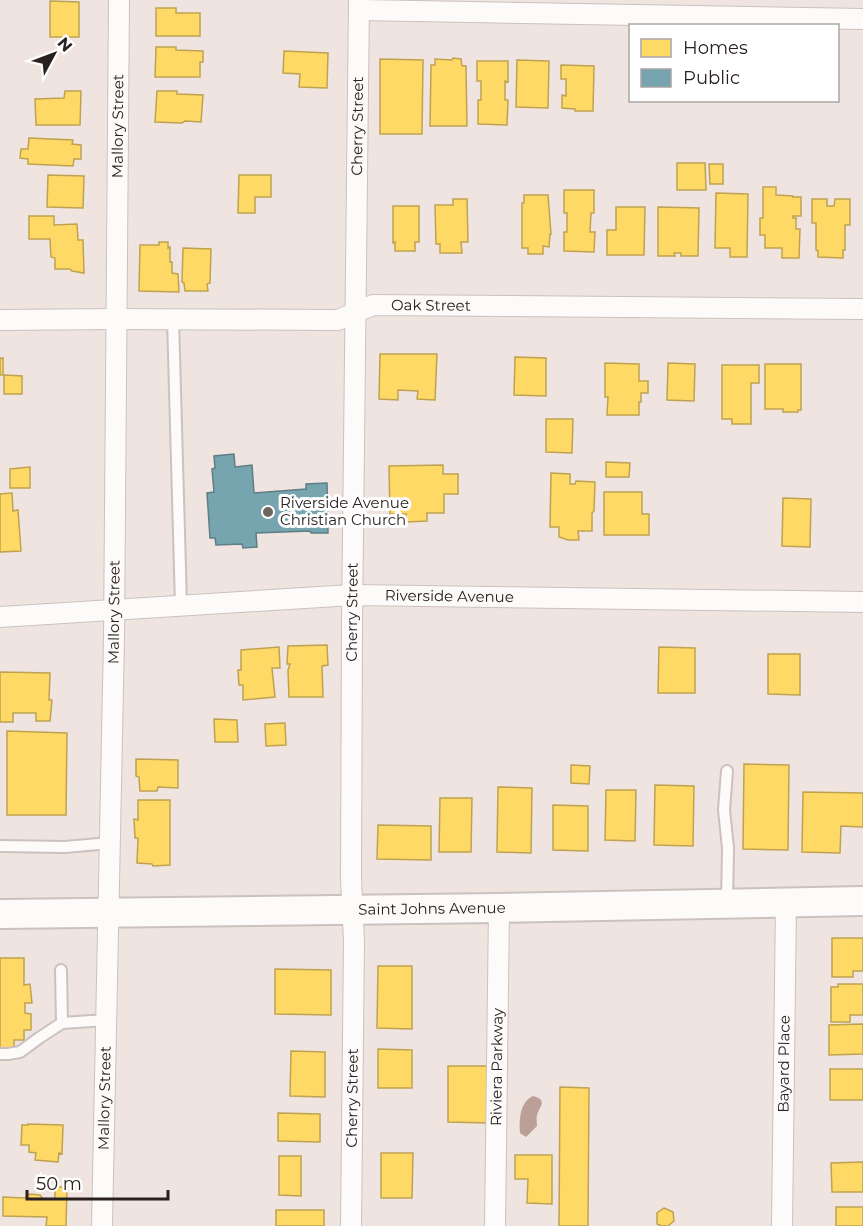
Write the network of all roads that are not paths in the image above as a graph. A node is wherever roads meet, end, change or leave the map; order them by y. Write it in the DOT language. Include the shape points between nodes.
graph roads {
  1 [pos="119,0"];
  2 [pos="359,5"];
  3 [pos="863,19"];
  4 [pos="863,309"];
  5 [pos="356,312"];
  6 [pos="116,319"];
  7 [pos="173,319"];
  8 [pos="0,320"];
  9 [pos="352,595"];
  10 [pos="863,602"];
  11 [pos="181,605"];
  12 [pos="114,610"];
  13 [pos="0,617"];
  14 [pos="728,771"];
  15 [pos="110,843"];
  16 [pos="0,846"];
  17 [pos="863,901"];
  18 [pos="786,903"];
  19 [pos="727,904"];
  20 [pos="499,908"];
  21 [pos="351,909"];
  22 [pos="109,912"];
  23 [pos="0,914"];
  24 [pos="61,970"];
  25 [pos="107,1020"];
  26 [pos="62,1023"];
  27 [pos="0,1054"];
  28 [pos="102,1226"];
  29 [pos="351,1226"];
  30 [pos="495,1226"];
  31 [pos="782,1226"];
  1 -- 6 [label="street, Mallory Street"];
  2 -- 3 [label="street"];
  2 -- 5 [label="street, Cherry Street"];
  4 -- 5 [label="street, Oak Street" via="373,305"];
  5 -- 7 [label="street, Oak Street" via="338,320"];
  5 -- 9 [label="street, Cherry Street"];
  6 -- 7 [label="street, Oak Street"];
  6 -- 8 [label="street, Oak Street"];
  6 -- 12 [label="street, Mallory Street"];
  7 -- 11 [label="lane"];
  9 -- 10 [label="street, Riverside Avenue"];
  9 -- 11 [label="street, Riverside Avenue"];
  9 -- 21 [label="street, Cherry Street"];
  11 -- 12 [label="street, Riverside Avenue"];
  12 -- 13 [label="street, Riverside Avenue"];
  12 -- 15 [label="street, Mallory Street"];
  14 -- 19 [label="lane" via="724,810"];
  15 -- 16 [label="lane"];
  15 -- 22 [label="street, Mallory Street"];
  17 -- 18 [label="main road, Saint Johns Avenue"];
  18 -- 19 [label="main road, Saint Johns Avenue"];
  18 -- 31 [label="street, Bayard Place"];
  19 -- 20 [label="main road, Saint Johns Avenue"];
  20 -- 21 [label="main road, Saint Johns Avenue"];
  20 -- 30 [label="street, Riviera Parkway"];
  21 -- 22 [label="main road, Saint Johns Avenue"];
  21 -- 29 [label="street, Cherry Street"];
  22 -- 23 [label="main road, Saint Johns Avenue"];
  22 -- 25 [label="street, Mallory Street"];
  24 -- 26 [label="lane"];
  25 -- 26 [label="lane"];
  25 -- 28 [label="street, Mallory Street"];
  26 -- 27 [label="lane" via="20,1052"];
}
